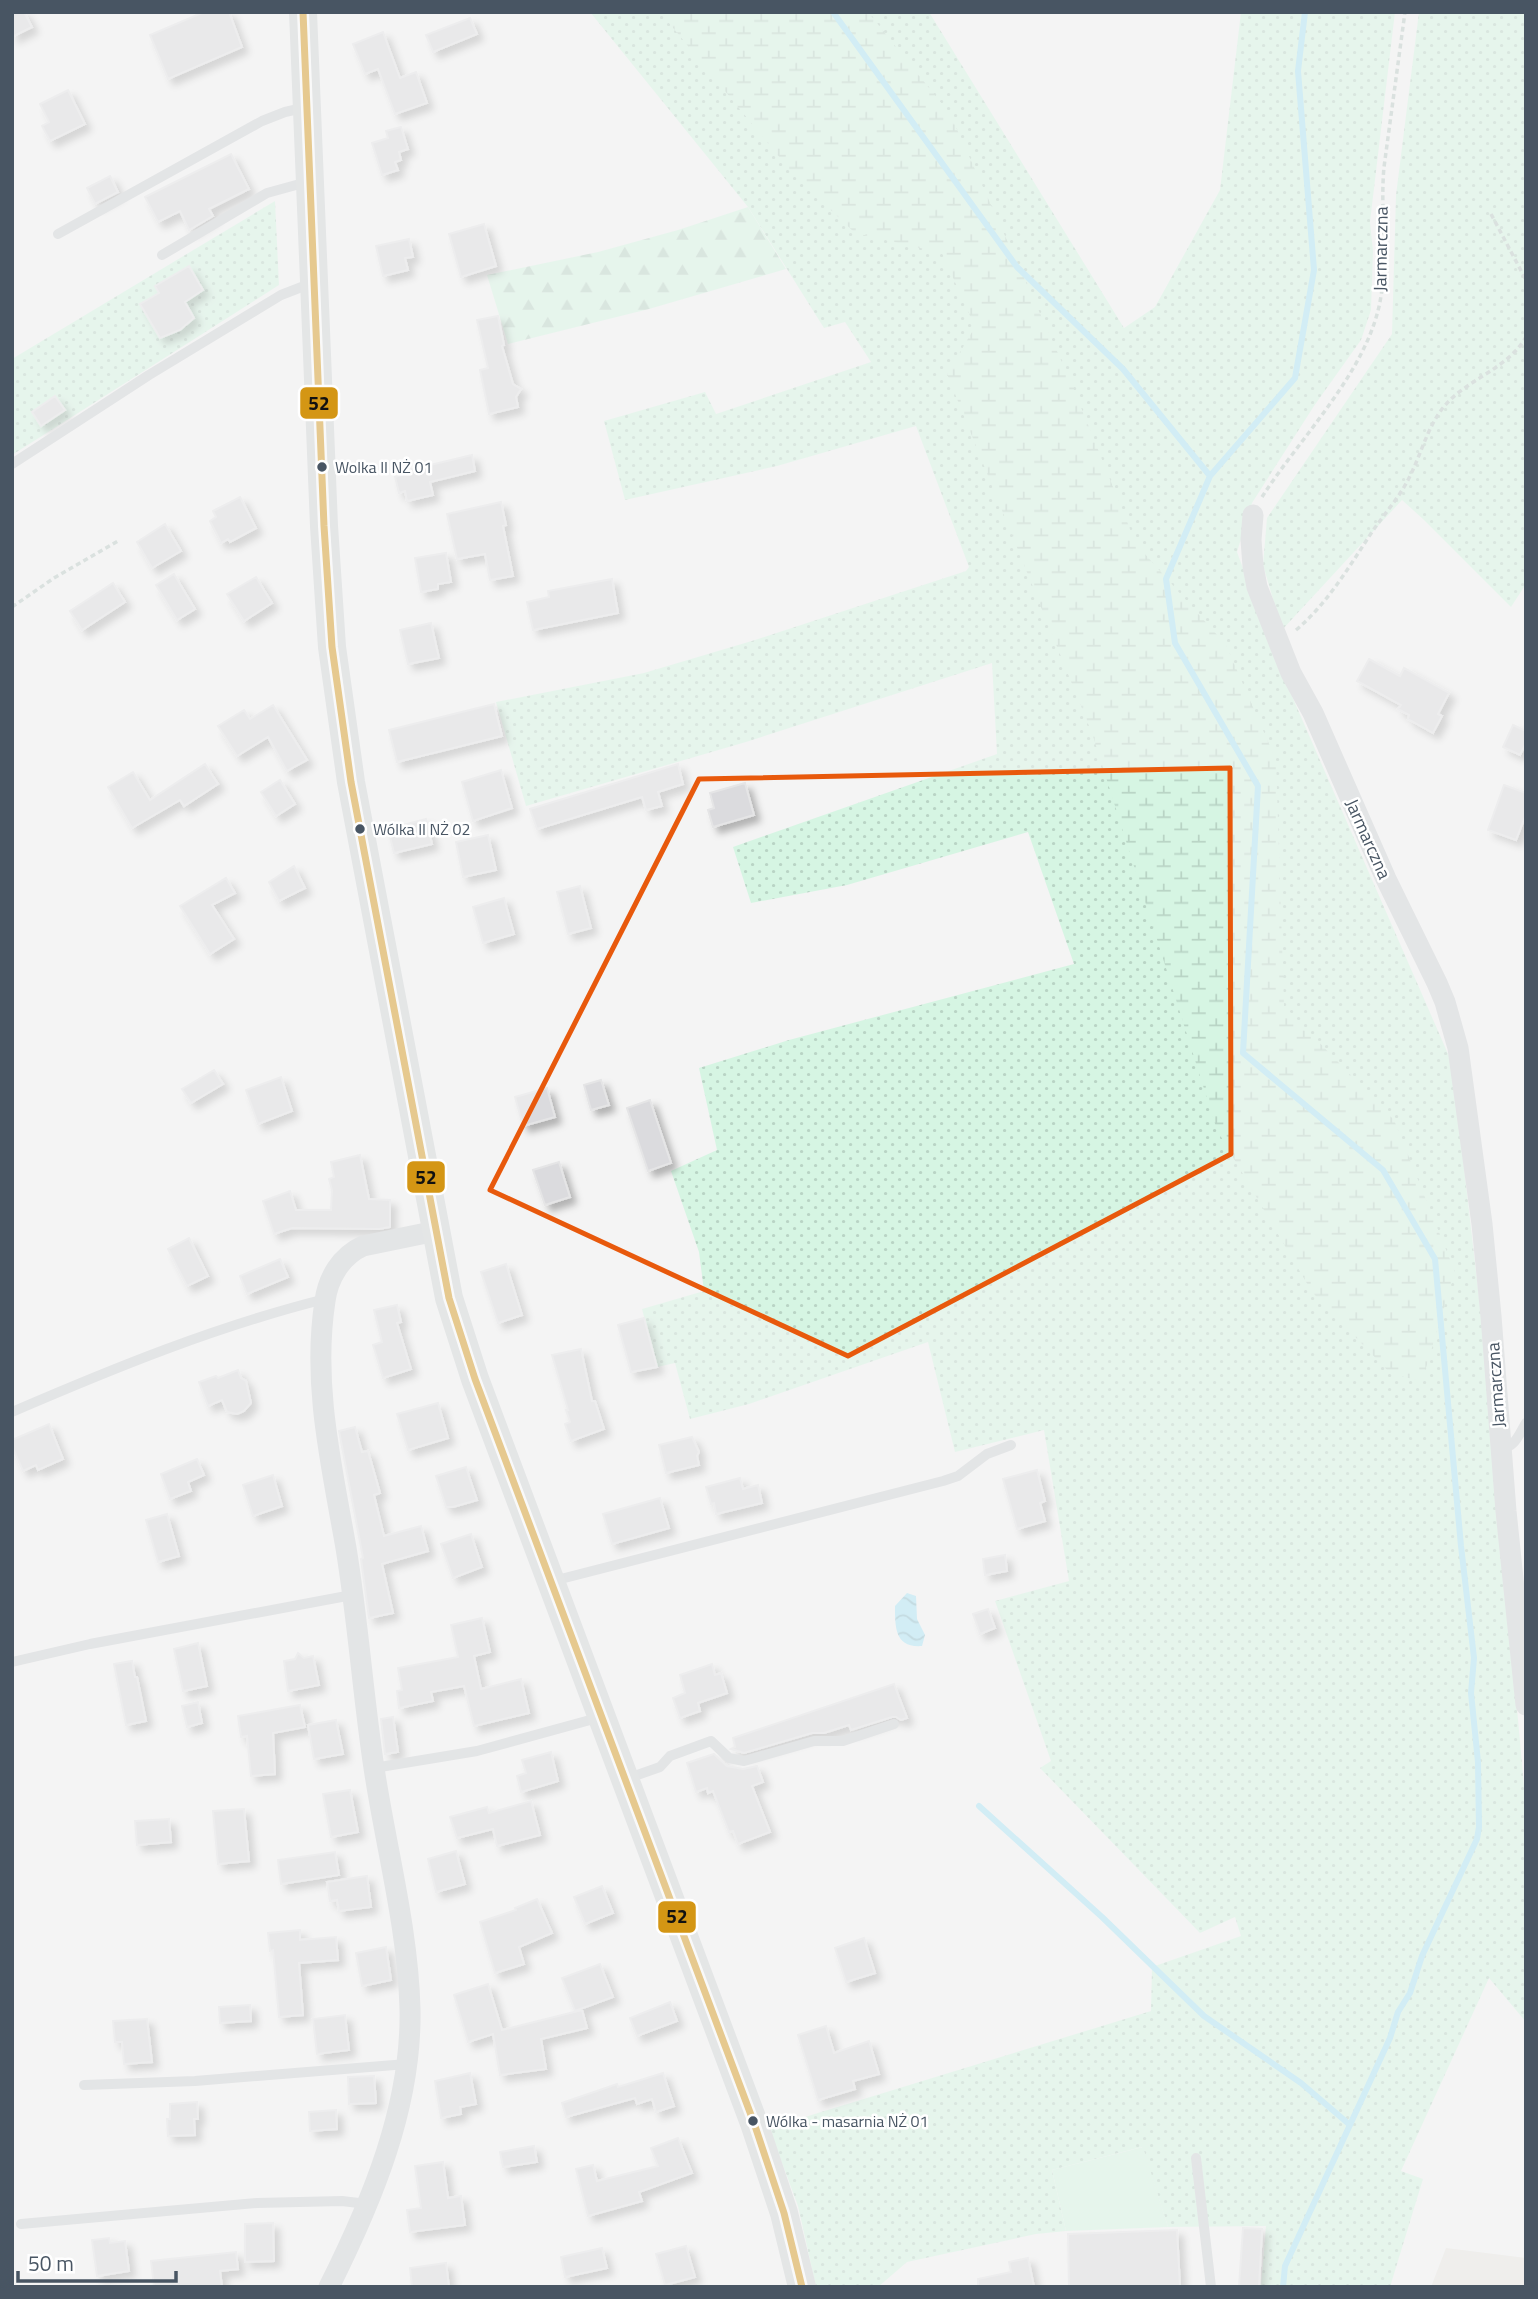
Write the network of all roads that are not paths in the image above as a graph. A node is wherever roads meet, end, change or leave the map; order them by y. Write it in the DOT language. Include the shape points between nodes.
graph roads {
  1 [pos="303,12"];
  2 [pos="307,107"];
  3 [pos="310,181"];
  4 [pos="58,234"];
  5 [pos="162,255"];
  6 [pos="315,281"];
  7 [pos="12,464"];
  8 [pos="1254,515"];
  9 [pos="436,1231"];
  10 [pos="325,1299"];
  11 [pos="12,1412"];
  12 [pos="1526,1423"];
  13 [pos="1011,1445"];
  14 [pos="1501,1448"];
  15 [pos="550,1581"];
  16 [pos="352,1595"];
  17 [pos="12,1662"];
  18 [pos="1526,1706"];
  19 [pos="601,1717"];
  20 [pos="894,1724"];
  21 [pos="374,1768"];
  22 [pos="625,1780"];
  23 [pos="407,2064"];
  24 [pos="84,2085"];
  25 [pos="1196,2158"];
  26 [pos="367,2204"];
  27 [pos="21,2224"];
  28 [pos="329,2287"];
  29 [pos="802,2287"];
  30 [pos="1211,2287"];
  1 -- 2 [label="street"];
  2 -- 3 [label="street"];
  2 -- 4 [label="lane" via="262,121"];
  3 -- 5 [label="lane" via="267,193"];
  3 -- 6 [label="street"];
  6 -- 7 [label="lane" via="281,295"];
  6 -- 9 [label="street" via="327,578 339,707"];
  8 -- 14 [label="street, Jarmarczna" via="1251,540 1257,587 1291,673 1437,983 1458,1048 1482,1224"];
  9 -- 10 [label="street" via="356,1249 337,1269"];
  9 -- 15 [label="street" via="449,1298 468,1359"];
  10 -- 11 [label="lane" via="234,1324"];
  10 -- 16 [label="street" via="323,1412"];
  12 -- 14 [label="lane" via="1514,1443"];
  13 -- 15 [label="lane" via="986,1454 950,1479"];
  14 -- 18 [label="street, Jarmarczna"];
  15 -- 19 [label="street"];
  16 -- 17 [label="lane"];
  16 -- 21 [label="street"];
  19 -- 21 [label="lane" via="487,1749"];
  19 -- 22 [label="street"];
  20 -- 22 [label="lane" via="843,1741 814,1741 744,1761 729,1758 710,1741"];
  21 -- 23 [label="street" via="404,1938 410,2011"];
  22 -- 29 [label="street" via="766,2158"];
  23 -- 24 [label="lane"];
  23 -- 26 [label="street" via="387,2148"];
  25 -- 30 [label="lane"];
  26 -- 27 [label="lane" via="257,2203"];
  26 -- 28 [label="street"];
}
